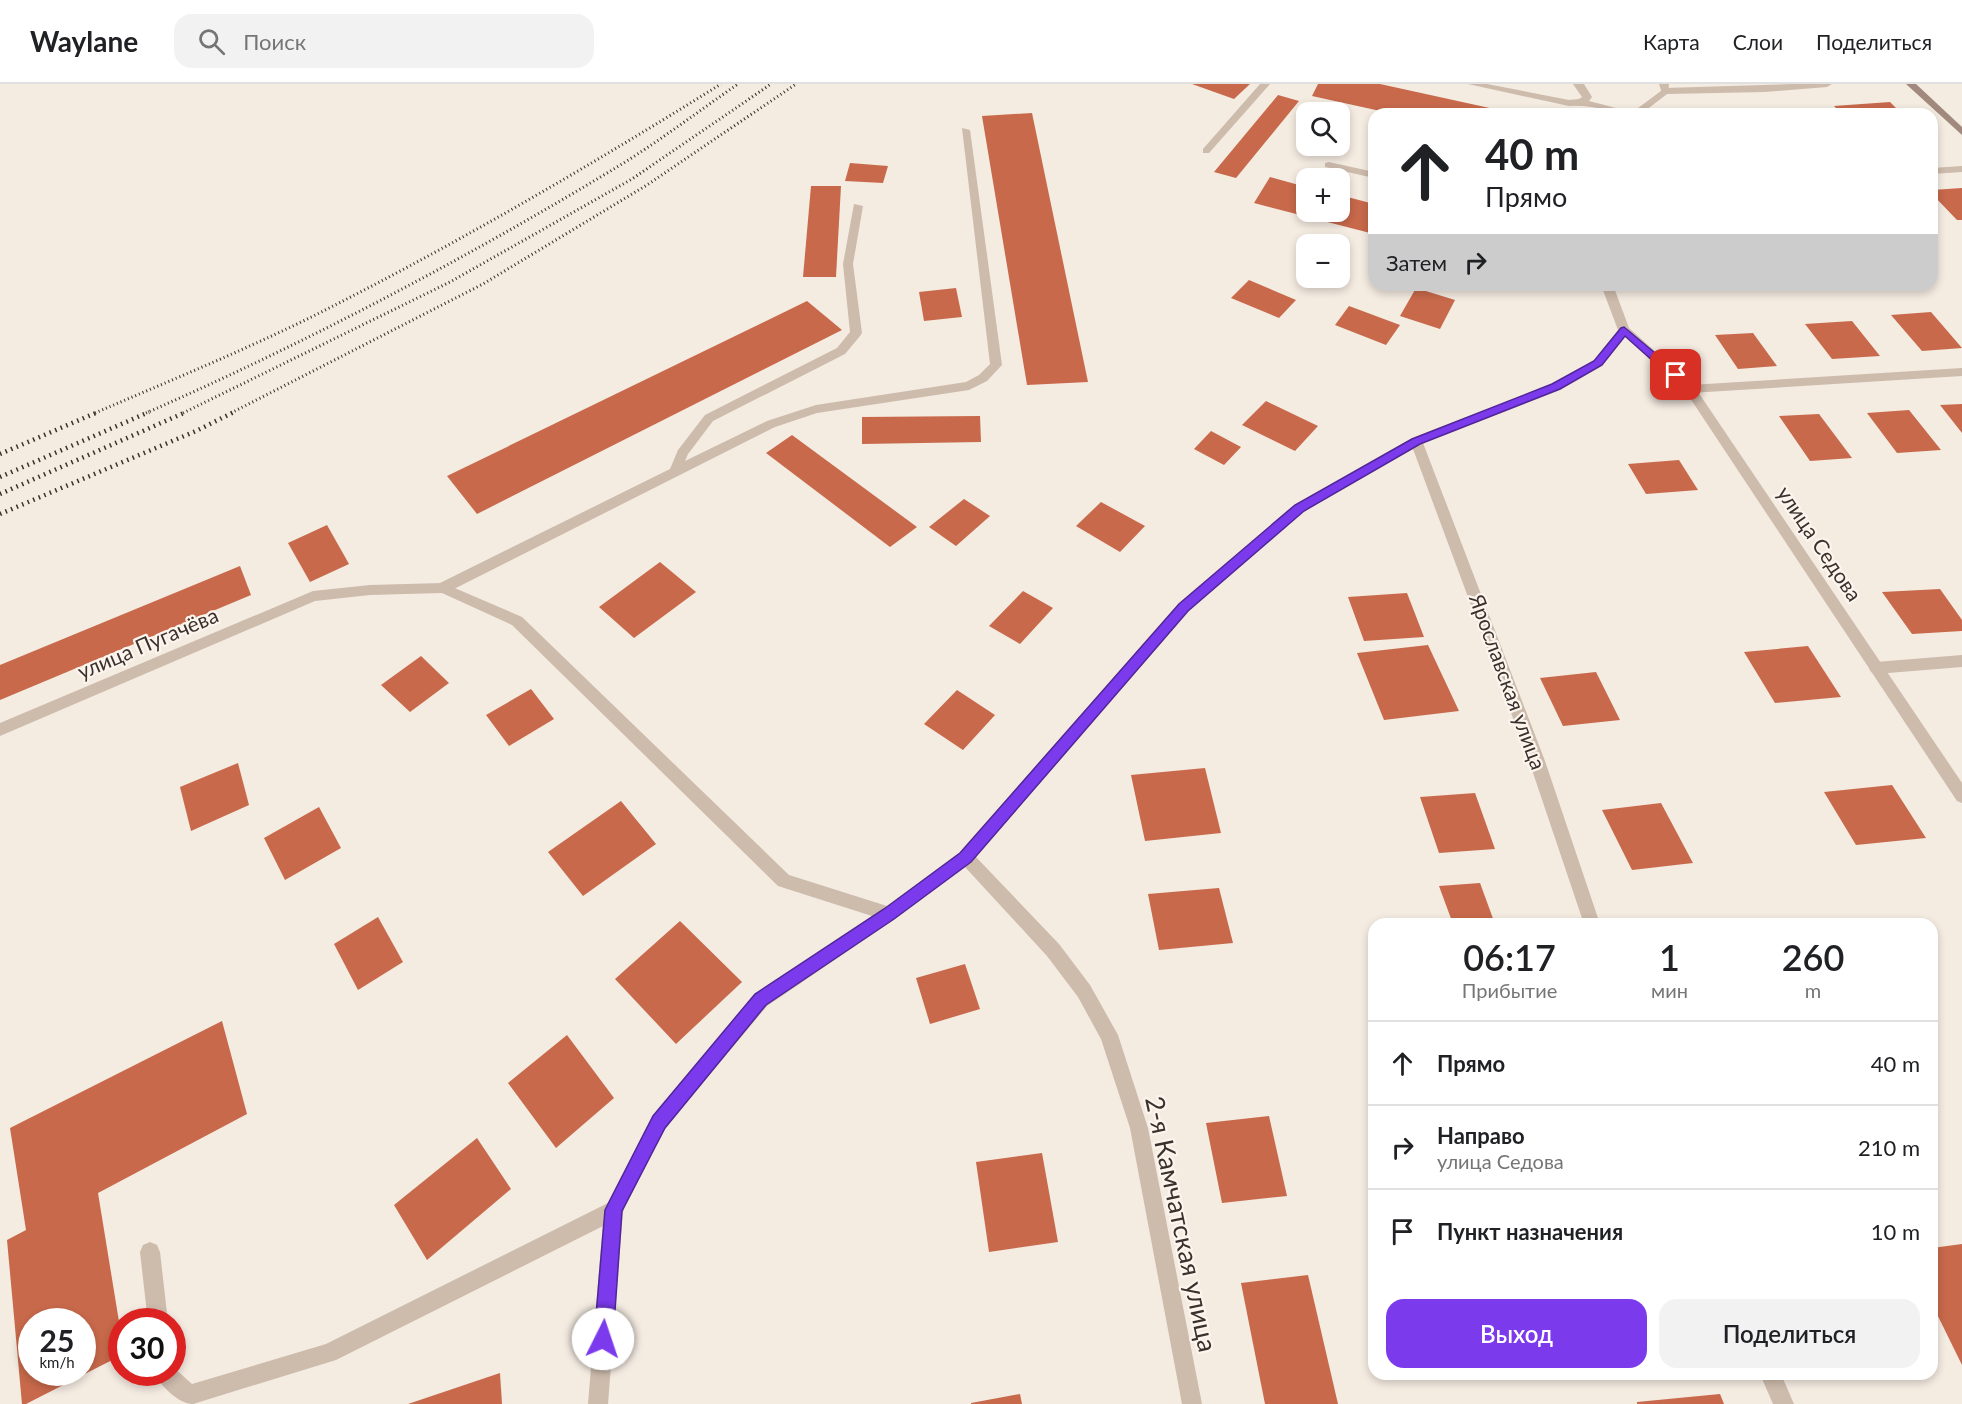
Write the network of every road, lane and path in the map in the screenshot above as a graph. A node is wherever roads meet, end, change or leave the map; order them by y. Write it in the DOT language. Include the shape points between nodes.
graph roads {
  1 [pos="1265,84"];
  2 [pos="1473,84"];
  3 [pos="1578,84"];
  4 [pos="1827,84"];
  5 [pos="1911,84"];
  6 [pos="1665,87"];
  7 [pos="1582,102"];
  8 [pos="1608,108"];
  9 [pos="1642,108"];
  10 [pos="1958,124"];
  11 [pos="965,130"];
  12 [pos="1962,132"];
  13 [pos="1206,151"];
  14 [pos="1329,165"];
  15 [pos="1962,169"];
  16 [pos="1938,171"];
  17 [pos="1368,174"];
  18 [pos="858,206"];
  19 [pos="1609,291"];
  20 [pos="1624,330"];
  21 [pos="1962,372"];
  22 [pos="1690,389"];
  23 [pos="1416,441"];
  24 [pos="676,471"];
  25 [pos="443,588"];
  26 [pos="1962,661"];
  27 [pos="1876,668"];
  28 [pos="0,730"];
  29 [pos="1962,796"];
  30 [pos="966,857"];
  31 [pos="889,914"];
  32 [pos="1590,918"];
  33 [pos="614,1210"];
  34 [pos="150,1252"];
  35 [pos="156,1308"];
  36 [pos="1773,1380"];
  37 [pos="179,1386"];
  38 [pos="598,1404"];
  39 [pos="1192,1404"];
  40 [pos="1784,1404"];
  1 -- 13 [label="street"];
  2 -- 7 [label="street" via="1569,103"];
  3 -- 7 [label="street" via="1587,97"];
  4 -- 6 [label="street" via="1764,89"];
  5 -- 10 [label="street"];
  6 -- 9 [label="street"];
  7 -- 8 [label="street"];
  10 -- 12 [label="street"];
  11 -- 24 [label="street" via="996,365 969,386 805,412 771,424"];
  14 -- 17 [label="street"];
  15 -- 16 [label="street"];
  18 -- 24 [label="street" via="848,264 856,333 841,351 709,418 682,453"];
  19 -- 20 [label="street"];
  20 -- 22 [label="street, улица Седова"];
  20 -- 23 [label="street" via="1598,363 1556,387"];
  21 -- 22 [label="street"];
  22 -- 27 [label="street, улица Седова"];
  23 -- 30 [label="street" via="1299,508 1184,607"];
  23 -- 32 [label="street, Ярославская улица" via="1537,761"];
  24 -- 25 [label="street"];
  25 -- 28 [label="street, улица Пугачёва" via="313,596"];
  25 -- 31 [label="street" via="517,621 784,881"];
  26 -- 27 [label="street"];
  27 -- 29 [label="street, улица Седова"];
  30 -- 31 [label="street"];
  30 -- 39 [label="street, 2-я Камчатская улица" via="1053,950 1084,991 1109,1035 1139,1128"];
  31 -- 33 [label="street" via="761,1000 659,1122"];
  33 -- 37 [label="street" via="329,1353 189,1395"];
  33 -- 38 [label="street"];
  34 -- 35 [label="street"];
  36 -- 40 [label="street"];
}
